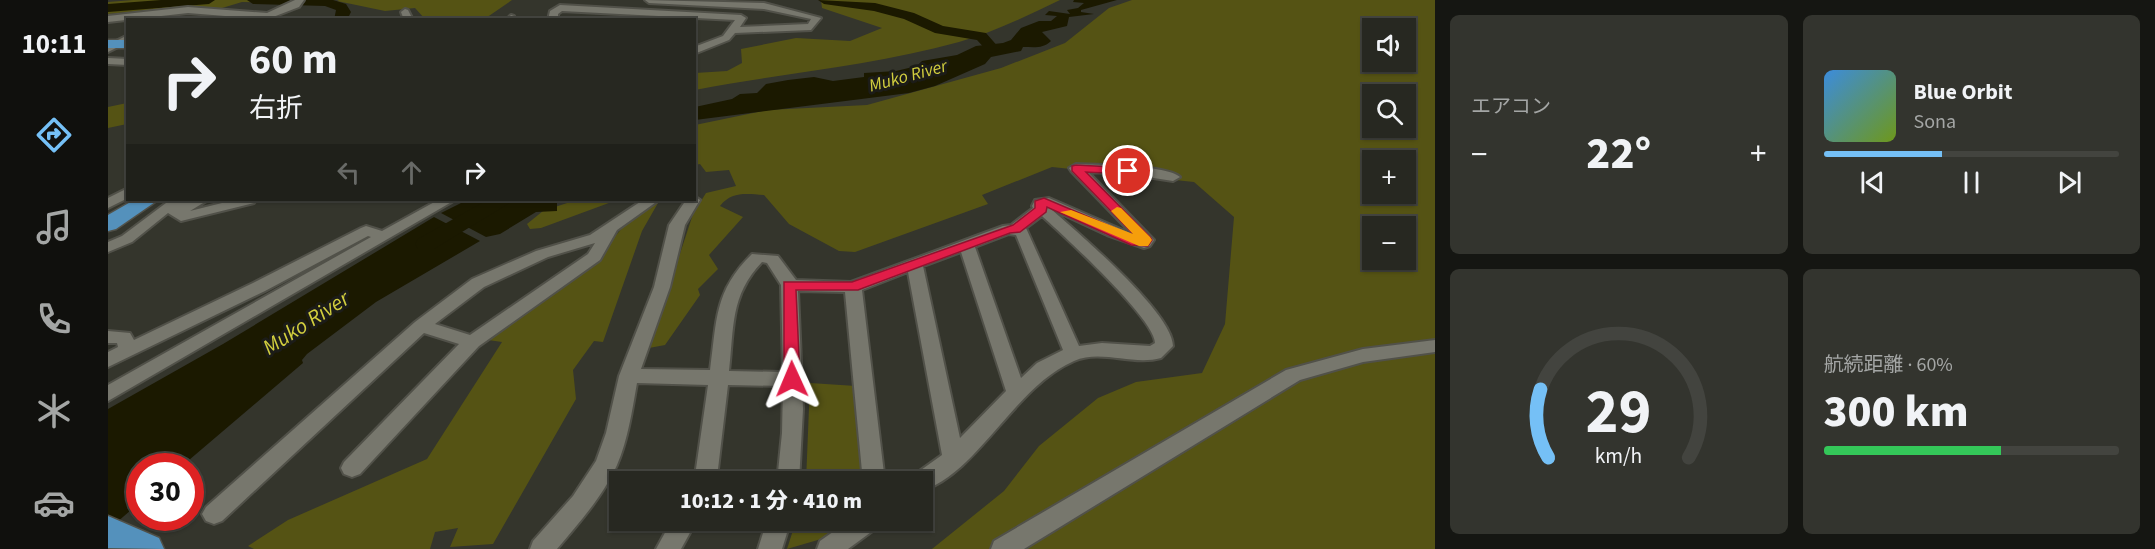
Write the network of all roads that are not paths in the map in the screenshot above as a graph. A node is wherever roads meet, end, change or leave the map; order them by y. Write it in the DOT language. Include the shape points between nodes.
graph roads {
  1 [pos="300,0"];
  2 [pos="649,0"];
  3 [pos="749,6"];
  4 [pos="702,16"];
  5 [pos="269,18"];
  6 [pos="553,18"];
  7 [pos="741,18"];
  8 [pos="108,19"];
  9 [pos="696,24"];
  10 [pos="126,26"];
  11 [pos="108,29"];
  12 [pos="734,30"];
  13 [pos="697,54"];
  14 [pos="108,61"];
  15 [pos="126,62"];
  16 [pos="1173,177"];
  17 [pos="126,193"];
  18 [pos="146,201"];
  19 [pos="178,201"];
  20 [pos="199,201"];
  21 [pos="245,201"];
  22 [pos="446,201"];
  23 [pos="650,201"];
  24 [pos="692,201"];
  25 [pos="108,204"];
  26 [pos="1042,209"];
  27 [pos="108,224"];
  28 [pos="614,225"];
  29 [pos="1016,229"];
  30 [pos="383,236"];
  31 [pos="966,245"];
  32 [pos="108,247"];
  33 [pos="915,265"];
  34 [pos="789,285"];
  35 [pos="853,287"];
  36 [pos="421,326"];
  37 [pos="108,337"];
  38 [pos="472,342"];
  39 [pos="1435,346"];
  40 [pos="129,351"];
  41 [pos="1073,353"];
  42 [pos="108,360"];
  43 [pos="629,376"];
  44 [pos="717,378"];
  45 [pos="792,379"];
  46 [pos="1016,393"];
  47 [pos="108,394"];
  48 [pos="954,459"];
  49 [pos="352,468"];
  50 [pos="706,471"];
  51 [pos="790,471"];
  52 [pos="873,471"];
  53 [pos="933,474"];
  54 [pos="214,514"];
  55 [pos="108,531"];
  56 [pos="679,531"];
  57 [pos="776,531"];
  58 [pos="854,531"];
  59 [pos="146,549"];
  60 [pos="542,549"];
  61 [pos="668,549"];
  62 [pos="770,549"];
  63 [pos="829,549"];
  64 [pos="1003,549"];
  1 -- 5 [label="street"];
  2 -- 3 [label="street"];
  3 -- 7 [label="street"];
  3 -- 12 [label="street" via="816,18 811,27"];
  4 -- 6 [label="street" via="560,8"];
  4 -- 7 [label="street"];
  4 -- 9 [label="street"];
  5 -- 8 [label="street" via="231,10 183,9"];
  7 -- 12 [label="street"];
  10 -- 11 [label="street"];
  12 -- 13 [label="street"];
  14 -- 15 [label="street"];
  16 -- 26 [label="street" via="1076,168 1146,240 1144,243 1049,202 1040,203"];
  17 -- 25 [label="street"];
  18 -- 27 [label="highway"];
  19 -- 32 [label="street"];
  20 -- 21 [label="street" via="176,213 181,218"];
  22 -- 30 [label="street"];
  23 -- 28 [label="street"];
  24 -- 43 [label="street" via="677,225 662,287"];
  26 -- 29 [label="street"];
  26 -- 41 [label="street" via="1106,266 1164,337 1164,346 1154,353"];
  28 -- 36 [label="street" via="595,238 542,254 477,283"];
  28 -- 38 [label="street" via="594,257"];
  29 -- 31 [label="street"];
  29 -- 41 [label="street" via="1022,232"];
  30 -- 40 [label="street" via="366,231"];
  30 -- 47 [label="street"];
  31 -- 33 [label="street"];
  31 -- 46 [label="street"];
  33 -- 35 [label="street"];
  33 -- 48 [label="street"];
  34 -- 35 [label="street"];
  34 -- 44 [label="street" via="772,259 758,257 740,275 729,297"];
  34 -- 45 [label="street"];
  35 -- 52 [label="street"];
  36 -- 38 [label="street"];
  36 -- 54 [label="street"];
  37 -- 40 [label="street" via="124,337"];
  38 -- 49 [label="street"];
  39 -- 64 [label="street" via="1361,353 1293,375"];
  40 -- 42 [label="street"];
  41 -- 46 [label="street" via="1044,368"];
  43 -- 44 [label="street"];
  43 -- 60 [label="street" via="606,464 581,503"];
  44 -- 45 [label="street"];
  44 -- 50 [label="street"];
  45 -- 51 [label="street"];
  46 -- 48 [label="street"];
  48 -- 53 [label="street"];
  55 -- 59 [label="highway"];
  56 -- 61 [label="street"];
  57 -- 62 [label="street"];
  58 -- 63 [label="street"];
}
